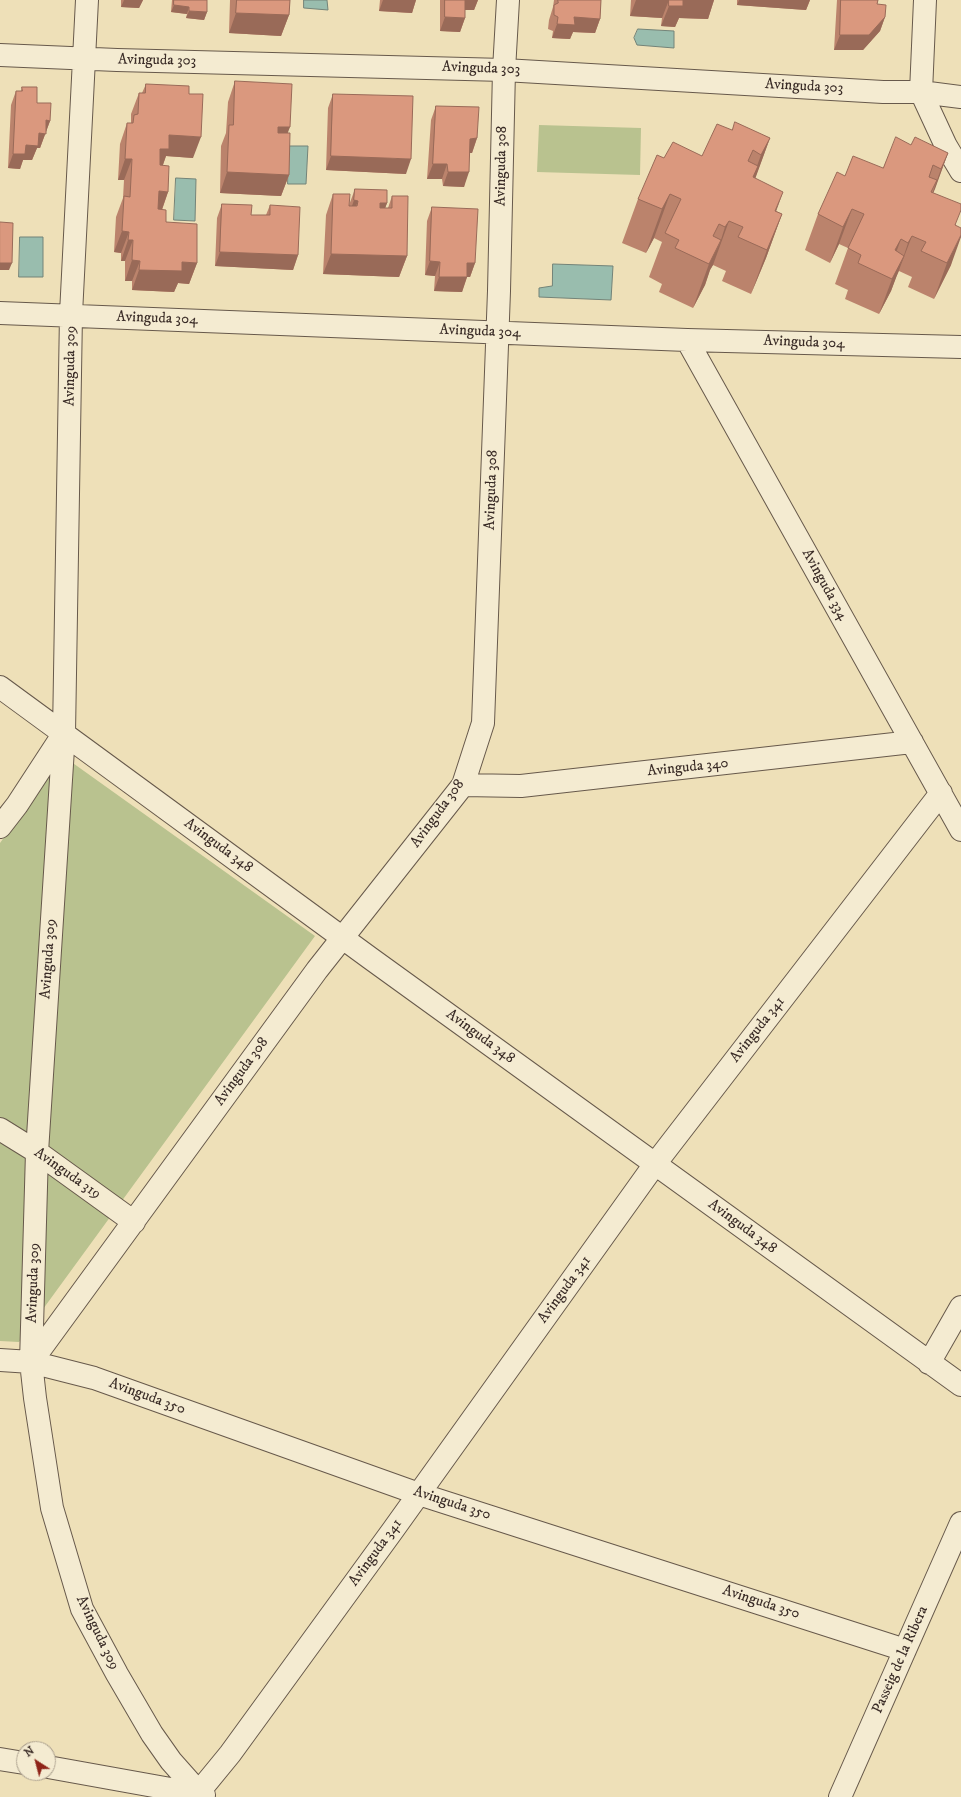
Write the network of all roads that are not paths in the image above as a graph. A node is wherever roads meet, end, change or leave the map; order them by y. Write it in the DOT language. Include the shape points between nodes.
graph roads {
  1 [pos="87,0"];
  2 [pos="508,0"];
  3 [pos="926,0"];
  4 [pos="0,55"];
  5 [pos="84,59"];
  6 [pos="504,70"];
  7 [pos="921,92"];
  8 [pos="961,97"];
  9 [pos="961,171"];
  10 [pos="0,312"];
  11 [pos="71,314"];
  12 [pos="497,332"];
  13 [pos="687,340"];
  14 [pos="961,347"];
  15 [pos="0,687"];
  16 [pos="64,733"];
  17 [pos="912,742"];
  18 [pos="462,785"];
  19 [pos="941,793"];
  20 [pos="0,827"];
  21 [pos="961,830"];
  22 [pos="342,937"];
  23 [pos="0,1128"];
  24 [pos="37,1152"];
  25 [pos="655,1164"];
  26 [pos="134,1222"];
  27 [pos="961,1307"];
  28 [pos="0,1360"];
  29 [pos="31,1362"];
  30 [pos="929,1363"];
  31 [pos="961,1384"];
  32 [pos="419,1494"];
  33 [pos="961,1523"];
  34 [pos="905,1650"];
  35 [pos="0,1759"];
  36 [pos="16,1762"];
  37 [pos="56,1768"];
  38 [pos="206,1796"];
  39 [pos="840,1797"];
  1 -- 5 [label="street, Avinguda 309"];
  2 -- 6 [label="street, Avinguda 308"];
  3 -- 7 [label="street"];
  4 -- 5 [label="street, Avinguda 303"];
  5 -- 6 [label="street, Avinguda 303"];
  5 -- 11 [label="street, Avinguda 309"];
  6 -- 7 [label="street, Avinguda 303"];
  6 -- 12 [label="street, Avinguda 308"];
  7 -- 8 [label="street, Avinguda 303"];
  7 -- 9 [label="street" via="946,146"];
  10 -- 11 [label="street, Avinguda 304"];
  11 -- 12 [label="street, Avinguda 304"];
  11 -- 16 [label="street, Avinguda 309"];
  12 -- 13 [label="street, Avinguda 304"];
  12 -- 18 [label="street, Avinguda 308" via="483,722"];
  13 -- 14 [label="street, Avinguda 304"];
  13 -- 17 [label="street, Avinguda 334"];
  15 -- 16 [label="street, Avinguda 348"];
  16 -- 20 [label="street"];
  16 -- 22 [label="street, Avinguda 348"];
  16 -- 24 [label="street, Avinguda 309"];
  17 -- 18 [label="street, Avinguda 340" via="521,786"];
  17 -- 19 [label="street, Avinguda 334"];
  18 -- 22 [label="street, Avinguda 308"];
  19 -- 21 [label="street, Avinguda 334"];
  19 -- 25 [label="street, Avinguda 341"];
  22 -- 25 [label="street, Avinguda 348"];
  22 -- 26 [label="street, Avinguda 308"];
  23 -- 24 [label="street, Avinguda 319"];
  24 -- 26 [label="street, Avinguda 319"];
  24 -- 29 [label="street, Avinguda 309"];
  25 -- 30 [label="street, Avinguda 348"];
  25 -- 32 [label="street, Avinguda 341"];
  26 -- 29 [label="street, Avinguda 308"];
  27 -- 30 [label="street"];
  28 -- 29 [label="street, Avinguda 350"];
  29 -- 32 [label="street, Avinguda 350" via="94,1378"];
  29 -- 38 [label="street, Avinguda 309" via="52,1508 82,1609 152,1734 171,1761"];
  30 -- 31 [label="street, Avinguda 348"];
  32 -- 34 [label="street, Avinguda 350"];
  32 -- 38 [label="street, Avinguda 341" via="230,1754"];
  33 -- 34 [label="street, Passeig de la Ribera"];
  34 -- 39 [label="street, Passeig de la Ribera"];
  35 -- 36 [label="street"];
  37 -- 38 [label="street"];
}
